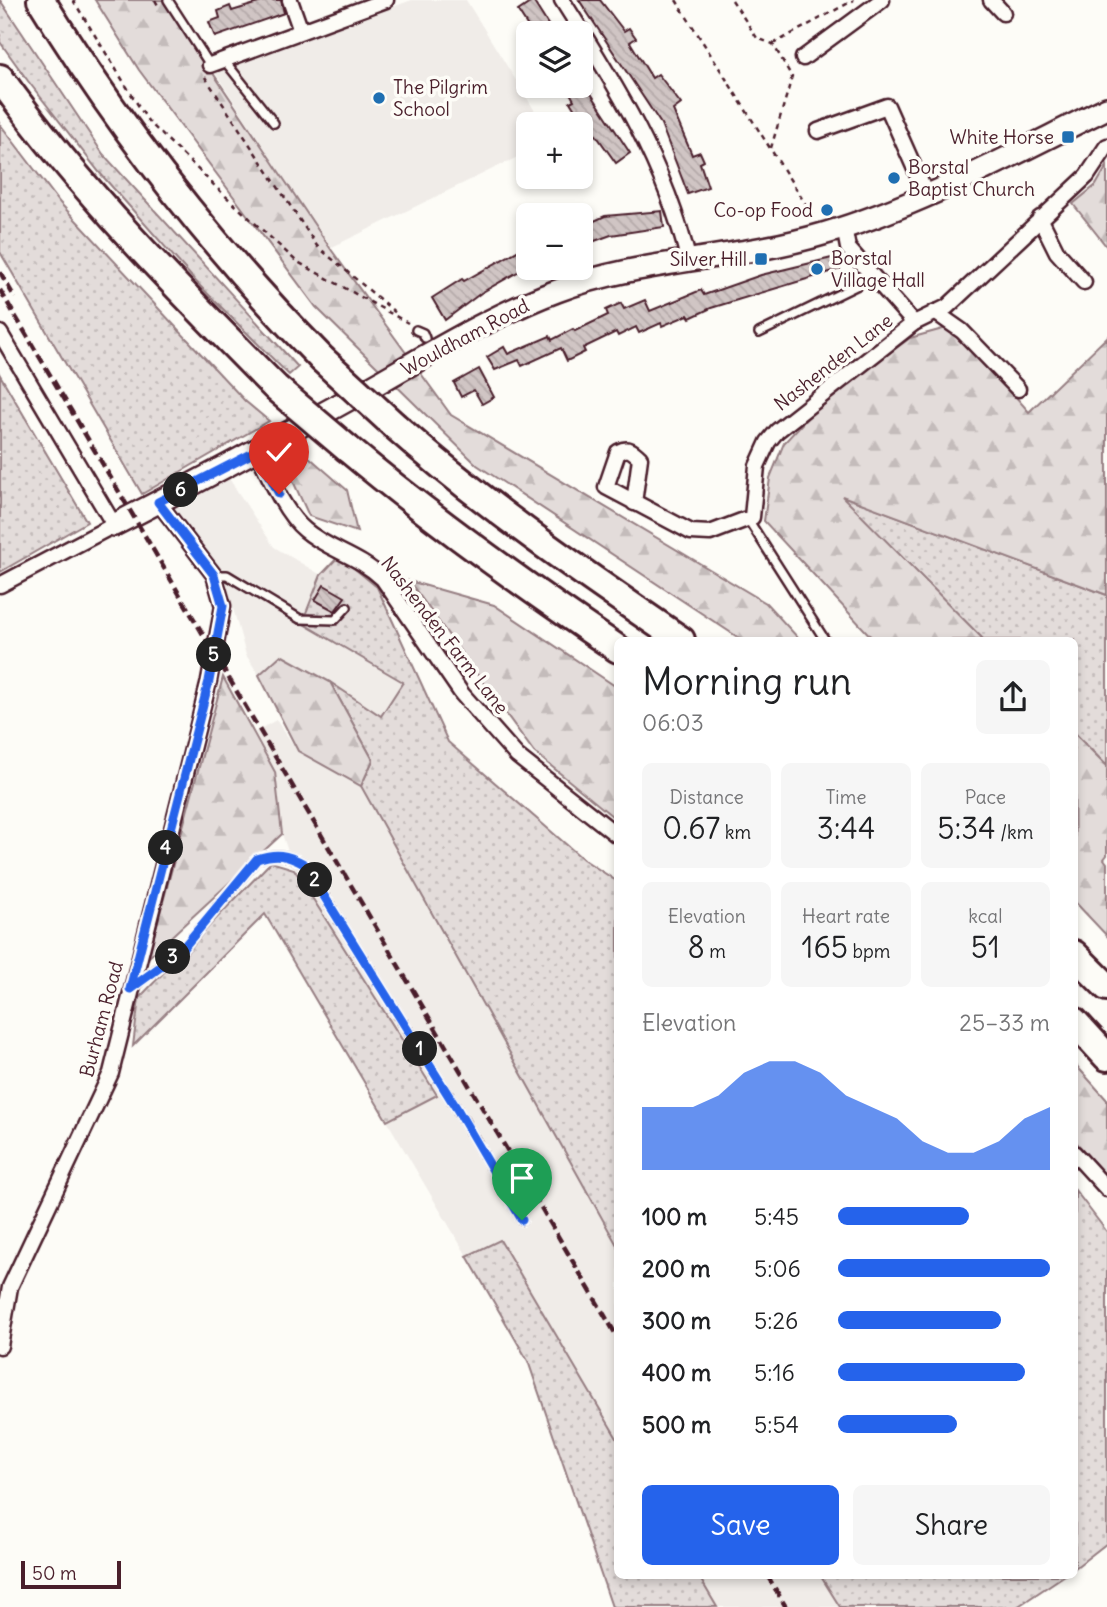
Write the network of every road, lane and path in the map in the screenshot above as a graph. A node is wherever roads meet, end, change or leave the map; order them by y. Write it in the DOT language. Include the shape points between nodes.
graph roads {
  1 [pos="41,0"];
  2 [pos="73,0"];
  3 [pos="155,0"];
  4 [pos="168,0"];
  5 [pos="290,0"];
  6 [pos="562,0"];
  7 [pos="676,0"];
  8 [pos="732,0"];
  9 [pos="854,0"];
  10 [pos="882,0"];
  11 [pos="990,0"];
  12 [pos="380,1"];
  13 [pos="162,11"];
  14 [pos="1003,13"];
  15 [pos="301,31"];
  16 [pos="773,44"];
  17 [pos="803,58"];
  18 [pos="211,64"];
  19 [pos="0,78"];
  20 [pos="1107,108"];
  21 [pos="274,123"];
  22 [pos="136,125"];
  23 [pos="818,131"];
  24 [pos="1107,146"];
  25 [pos="771,148"];
  26 [pos="926,194"];
  27 [pos="1040,218"];
  28 [pos="834,230"];
  29 [pos="689,262"];
  30 [pos="872,278"];
  31 [pos="1084,282"];
  32 [pos="935,312"];
  33 [pos="400,316"];
  34 [pos="914,323"];
  35 [pos="416,330"];
  36 [pos="0,333"];
  37 [pos="759,333"];
  38 [pos="425,338"];
  39 [pos="1018,389"];
  40 [pos="257,451"];
  41 [pos="158,502"];
  42 [pos="634,503"];
  43 [pos="749,520"];
  44 [pos="114,525"];
  45 [pos="214,575"];
  46 [pos="0,585"];
  47 [pos="347,607"];
  48 [pos="677,637"];
  49 [pos="823,637"];
  50 [pos="614,646"];
  51 [pos="614,833"];
  52 [pos="1078,958"];
  53 [pos="1107,987"];
  54 [pos="130,989"];
  55 [pos="1078,1025"];
  56 [pos="1107,1057"];
  57 [pos="1078,1157"];
  58 [pos="1107,1189"];
  59 [pos="522,1220"];
  60 [pos="0,1346"];
  1 -- 22 [label="highway"];
  2 -- 22 [label="path"];
  3 -- 13 [label="path"];
  4 -- 18 [label="lane"];
  5 -- 15 [label="street"];
  6 -- 29 [label="street" via="650,147"];
  7 -- 25 [label="path"];
  8 -- 16 [label="path" via="757,38"];
  9 -- 16 [label="path"];
  10 -- 17 [label="street"];
  11 -- 14 [label="street"];
  12 -- 15 [label="street"];
  15 -- 18 [label="street"];
  16 -- 25 [label="path" via="792,77"];
  18 -- 21 [label="lane"];
  18 -- 33 [label="path" via="317,246"];
  19 -- 50 [label="highway, bridge" via="150,261 276,388 442,525"];
  20 -- 26 [label="street, Wouldham Road"];
  22 -- 33 [label="path" via="296,261"];
  22 -- 48 [label="highway, bridge" via="254,290 322,359 472,491"];
  23 -- 26 [label="street" via="887,106"];
  24 -- 27 [label="street, Nashenden Lane" via="1087,176"];
  25 -- 28 [label="path"];
  26 -- 28 [label="street, Wouldham Road"];
  27 -- 31 [label="street" via="1057,252"];
  27 -- 32 [label="street, Nashenden Lane" via="947,306"];
  28 -- 29 [label="street, Wouldham Road" via="778,246"];
  28 -- 30 [label="street"];
  29 -- 40 [label="street, Wouldham Road" via="606,276 539,298 434,350"];
  30 -- 34 [label="street"];
  30 -- 37 [label="lane"];
  32 -- 34 [label="street, Nashenden Lane"];
  32 -- 39 [label="street" via="962,331"];
  33 -- 35 [label="path"];
  34 -- 43 [label="street, Nashenden Lane" via="777,431 757,466 754,512"];
  35 -- 38 [label="lane"];
  36 -- 44 [label="street"];
  40 -- 41 [label="street, Wouldham Road"];
  40 -- 51 [label="street, Nashenden Farm Lane" via="304,530 367,564 383,579 462,694 517,756"];
  41 -- 44 [label="street, Wouldham Road"];
  41 -- 45 [label="street, Burham Road"];
  42 -- 43 [label="street" via="691,533 710,533"];
  43 -- 49 [label="lane"];
  44 -- 46 [label="street"];
  45 -- 47 [label="lane" via="227,575 300,619 335,620"];
  45 -- 54 [label="street, Burham Road" via="223,606 209,681"];
  52 -- 53 [label="highway"];
  54 -- 59 [label="lane" via="178,954 257,859 276,853 304,864"];
  54 -- 60 [label="street, Burham Road" via="111,1073 10,1287"];
  55 -- 56 [label="highway"];
  57 -- 58 [label="street"];
}
